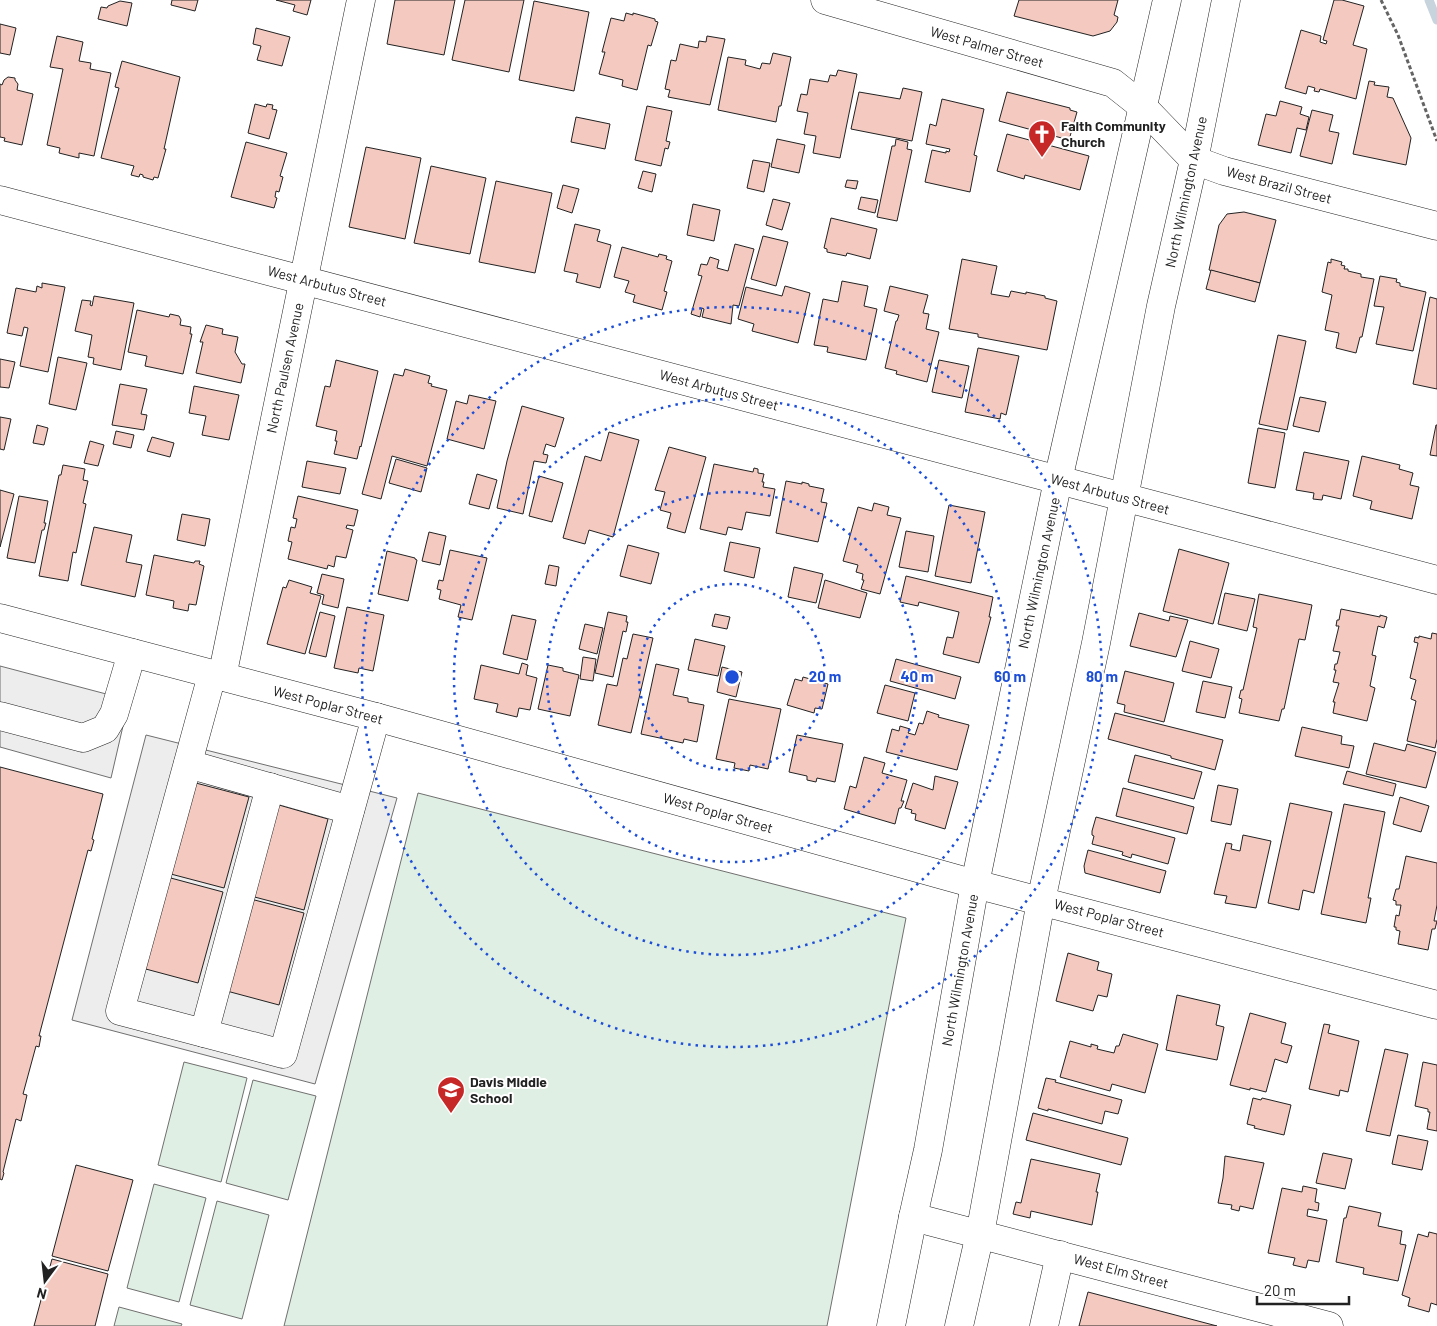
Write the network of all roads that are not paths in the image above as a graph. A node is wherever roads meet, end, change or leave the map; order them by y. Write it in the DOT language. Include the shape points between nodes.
graph roads {
  1 [pos="361,0"];
  2 [pos="825,0"];
  3 [pos="1167,0"];
  4 [pos="1226,0"];
  5 [pos="1142,106"];
  6 [pos="1194,160"];
  7 [pos="0,200"];
  8 [pos="1437,226"];
  9 [pos="303,280"];
  10 [pos="1058,480"];
  11 [pos="1124,497"];
  12 [pos="1437,580"];
  13 [pos="0,618"];
  14 [pos="132,653"];
  15 [pos="217,676"];
  16 [pos="0,716"];
  17 [pos="376,717"];
  18 [pos="188,764"];
  19 [pos="270,787"];
  20 [pos="350,810"];
  21 [pos="975,884"];
  22 [pos="1041,900"];
  23 [pos="1437,1005"];
  24 [pos="204,1033"];
  25 [pos="913,1217"];
  26 [pos="980,1234"];
  27 [pos="1060,1255"];
  28 [pos="891,1326"];
  29 [pos="959,1326"];
  30 [pos="1044,1326"];
  31 [pos="1329,1326"];
  1 -- 9 [label="street, North Paulsen Avenue"];
  2 -- 5 [label="street, West Palmer Street" via="1113,83"];
  3 -- 5 [label="street, North Wilmington Avenue"];
  4 -- 6 [label="street, North Wilmington Avenue"];
  5 -- 6 [label="street, West Brazil Street"];
  5 -- 10 [label="street, North Wilmington Avenue"];
  6 -- 8 [label="street, West Brazil Street" via="1224,171"];
  6 -- 11 [label="street, North Wilmington Avenue" via="1161,306"];
  7 -- 9 [label="street, West Arbutus Street"];
  9 -- 10 [label="street, West Arbutus Street"];
  9 -- 15 [label="street, North Paulsen Avenue"];
  10 -- 11 [label="street, West Arbutus Street"];
  10 -- 21 [label="street, North Wilmington Avenue"];
  11 -- 12 [label="street, West Arbutus Street"];
  11 -- 22 [label="street, North Wilmington Avenue"];
  13 -- 14 [label="street, West Poplar Street"];
  14 -- 15 [label="street, West Poplar Street"];
  14 -- 16 [label="street" via="114,714 105,729 83,738"];
  15 -- 17 [label="street, West Poplar Street"];
  15 -- 18 [label="street, North Paulsen Avenue"];
  17 -- 20 [label="street"];
  17 -- 21 [label="street, West Poplar Street"];
  18 -- 19 [label="street"];
  18 -- 24 [label="street, North Paulsen Avenue" via="120,1011"];
  19 -- 20 [label="street"];
  19 -- 24 [label="street"];
  20 -- 24 [label="street" via="283,1054"];
  21 -- 22 [label="street, West Poplar Street"];
  21 -- 25 [label="street, North Wilmington Avenue"];
  22 -- 23 [label="street, West Poplar Street"];
  22 -- 26 [label="street, North Wilmington Avenue"];
  25 -- 26 [label="street, West Elm Street"];
  25 -- 28 [label="street, North Wilmington Avenue"];
  26 -- 27 [label="street, West Elm Street"];
  26 -- 29 [label="street, North Wilmington Avenue"];
  27 -- 30 [label="street"];
  27 -- 31 [label="street, West Elm Street"];
}
